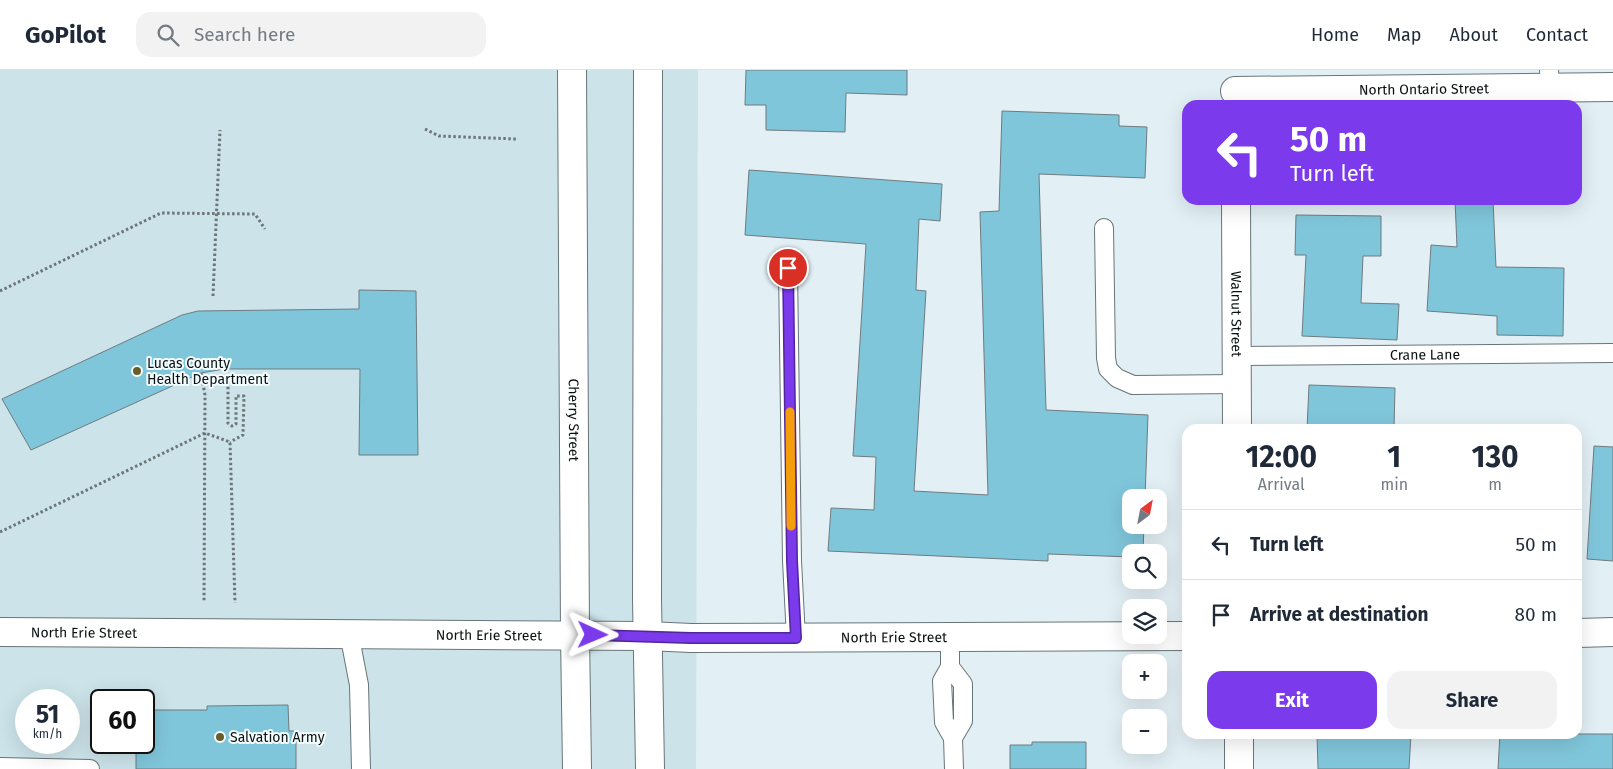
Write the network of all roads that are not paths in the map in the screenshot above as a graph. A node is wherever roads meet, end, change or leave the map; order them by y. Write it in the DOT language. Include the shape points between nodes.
graph roads {
  1 [pos="572,70"];
  2 [pos="648,70"];
  3 [pos="1550,79"];
  4 [pos="1613,88"];
  5 [pos="1235,89"];
  6 [pos="1236,205"];
  7 [pos="1104,228"];
  8 [pos="788,268"];
  9 [pos="1613,354"];
  10 [pos="1237,356"];
  11 [pos="1237,384"];
  12 [pos="1237,424"];
  13 [pos="0,632"];
  14 [pos="1613,632"];
  15 [pos="349,633"];
  16 [pos="1582,633"];
  17 [pos="575,634"];
  18 [pos="648,636"];
  19 [pos="1182,636"];
  20 [pos="950,637"];
  21 [pos="796,638"];
  22 [pos="1239,739"];
  23 [pos="0,767"];
  24 [pos="90,769"];
  25 [pos="361,769"];
  26 [pos="577,769"];
  27 [pos="650,769"];
  28 [pos="954,769"];
  29 [pos="1239,769"];
  1 -- 17 [label="main road, Cherry Street"];
  2 -- 18 [label="main road"];
  3 -- 4 [label="main road, North Ontario Street"];
  3 -- 5 [label="main road, North Ontario Street"];
  6 -- 10 [label="main road, Walnut Street"];
  7 -- 11 [label="lane" via="1108,369 1117,378 1133,385"];
  8 -- 21 [label="lane"];
  9 -- 10 [label="lane, Crane Lane"];
  10 -- 11 [label="main road, Walnut Street"];
  11 -- 12 [label="main road, Walnut Street"];
  13 -- 15 [label="main road, North Erie Street"];
  14 -- 16 [label="main road"];
  15 -- 17 [label="main road, North Erie Street"];
  15 -- 25 [label="lane" via="359,685"];
  17 -- 18 [label="main road, North Erie Street"];
  17 -- 26 [label="main road, Cherry Street"];
  18 -- 21 [label="main road, North Erie Street"];
  18 -- 27 [label="main road"];
  19 -- 20 [label="main road, North Erie Street"];
  20 -- 21 [label="main road, North Erie Street"];
  20 -- 28 [label="lane" via="950,667 942,680 944,722 953,738"];
  22 -- 29 [label="main road"];
  23 -- 24 [label="lane"];
}
